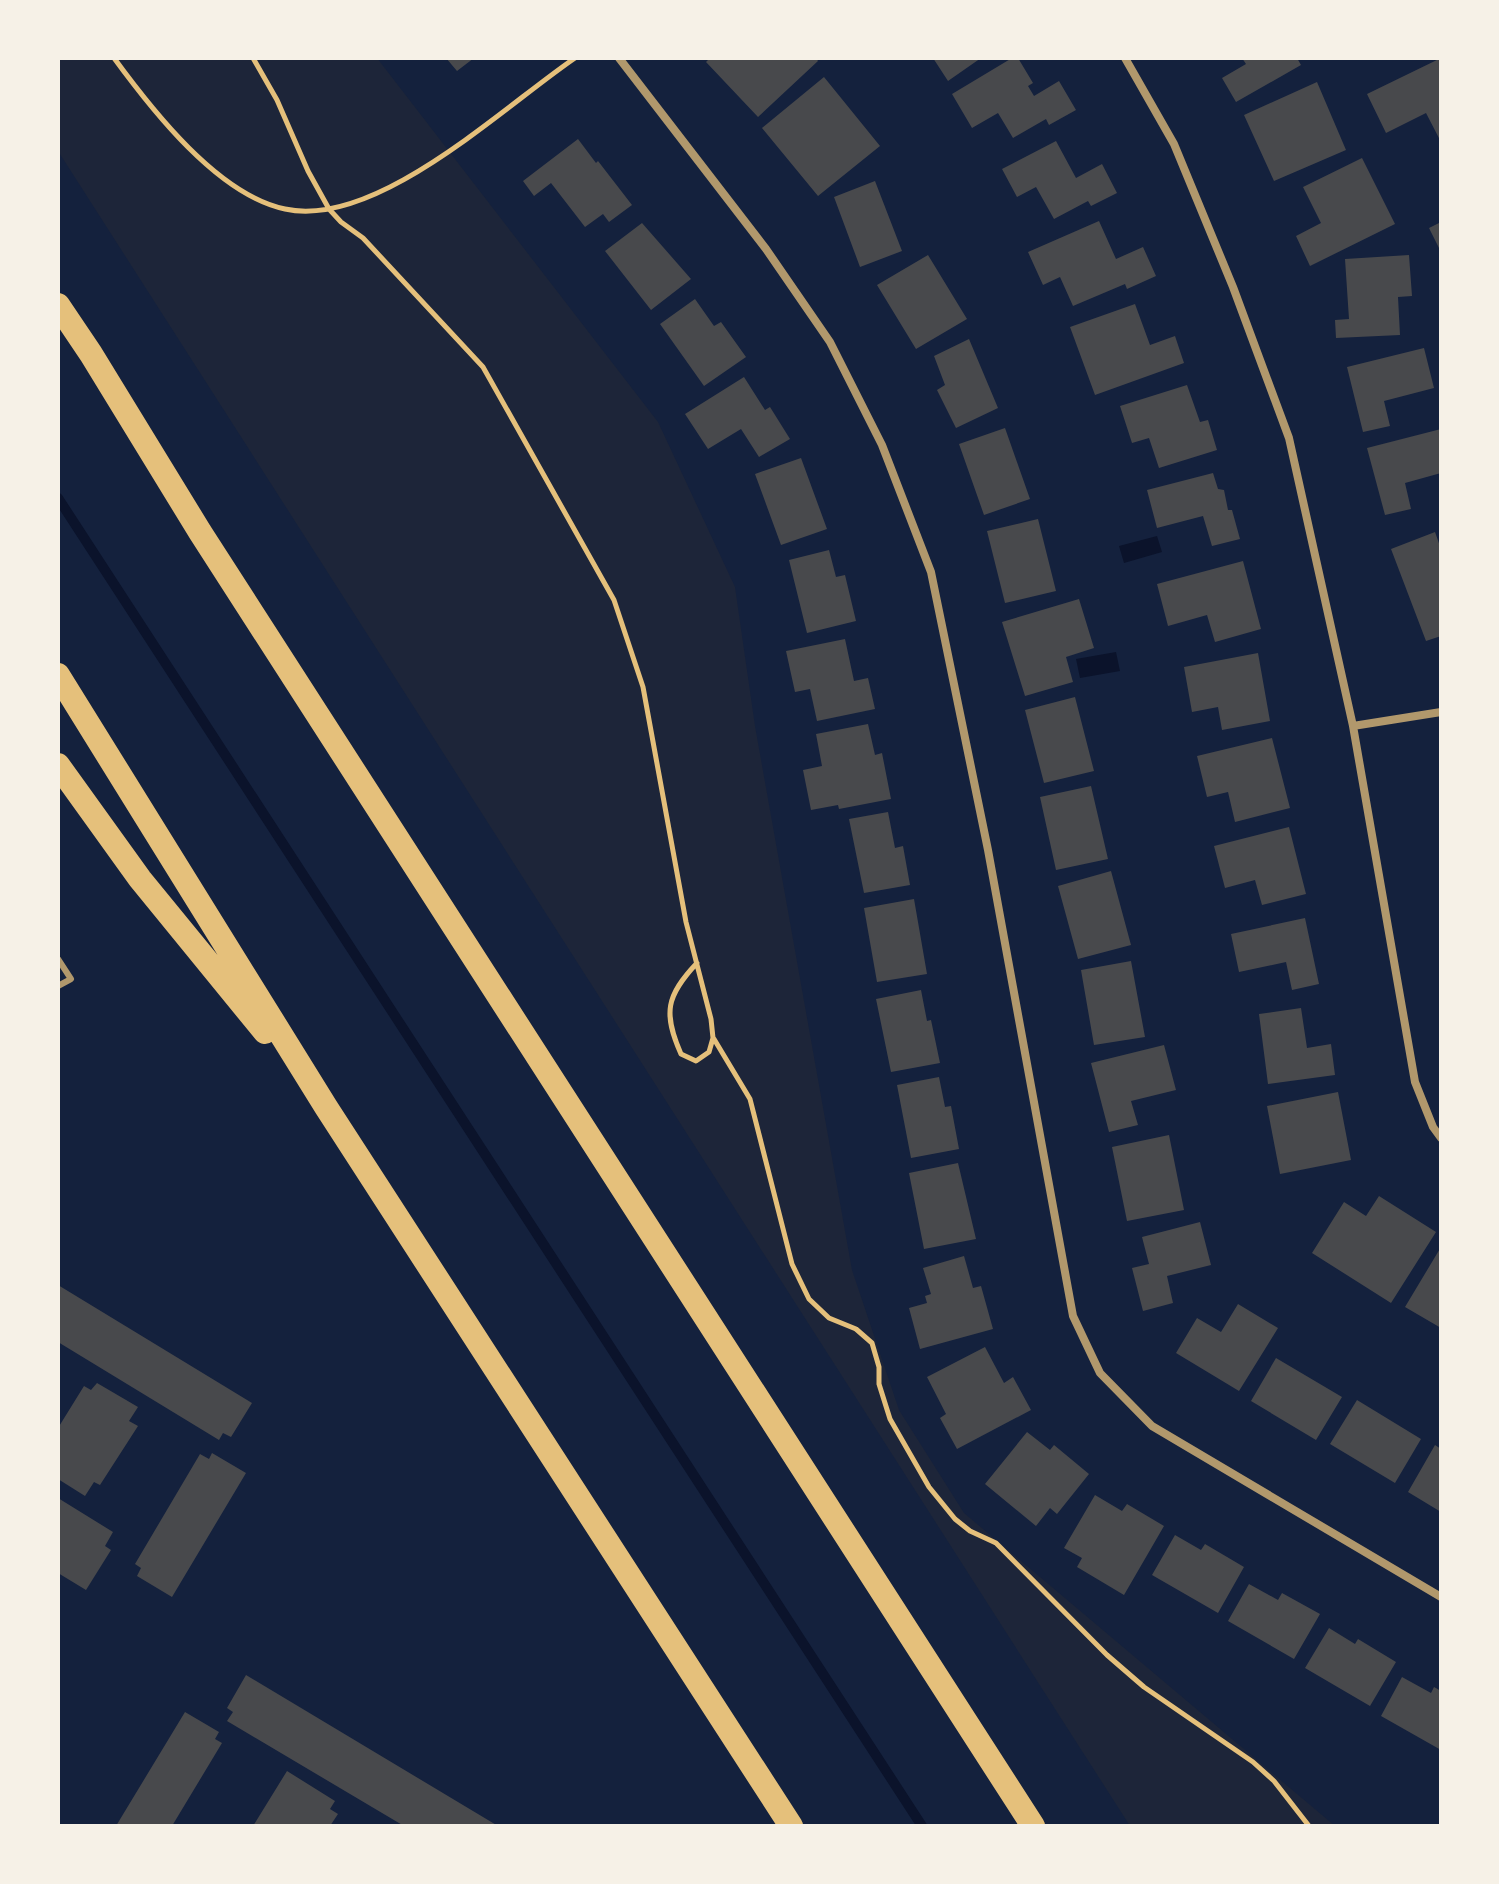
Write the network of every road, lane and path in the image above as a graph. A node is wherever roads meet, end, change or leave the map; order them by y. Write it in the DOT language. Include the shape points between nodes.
graph roads {
  1 [pos="114,58"];
  2 [pos="253,58"];
  3 [pos="575,58"];
  4 [pos="619,58"];
  5 [pos="1125,58"];
  6 [pos="329,209"];
  7 [pos="58,289"];
  8 [pos="58,305"];
  9 [pos="91,354"];
  10 [pos="58,675"];
  11 [pos="1441,712"];
  12 [pos="1353,726"];
  13 [pos="58,765"];
  14 [pos="58,959"];
  15 [pos="697,963"];
  16 [pos="58,986"];
  17 [pos="713,1038"];
  18 [pos="326,1107"];
  19 [pos="1441,1138"];
  20 [pos="1441,1597"];
  21 [pos="791,1826"];
  22 [pos="1033,1826"];
  23 [pos="1309,1826"];
  1 -- 6 [label="path" via="173,132 239,189 285,209"];
  2 -- 6 [label="path"];
  3 -- 6 [label="path" via="406,179"];
  4 -- 20 [label="street" via="766,249 830,342 882,445 931,572 1073,1316 1100,1373 1152,1426"];
  5 -- 12 [label="street" via="1174,144 1289,438"];
  6 -- 15 [label="path" via="363,238 483,367 614,600 643,687"];
  7 -- 9 [label="highway"];
  8 -- 9 [label="highway"];
  9 -- 22 [label="highway" via="200,532"];
  10 -- 18 [label="highway"];
  11 -- 12 [label="street"];
  12 -- 19 [label="street" via="1415,1082"];
  13 -- 18 [label="highway" via="140,879"];
  14 -- 16 [label="lane" via="71,979"];
  15 -- 17 [label="path"];
  15 -- 17 [label="path" via="670,999 669,1027 681,1054 696,1061 709,1052"];
  17 -- 23 [label="path" via="750,1099 792,1264 809,1299 829,1318 856,1329 872,1343 890,1419 929,1487 955,1519 996,1543 1134,1679 1253,1762"];
  18 -- 21 [label="highway"];
}
